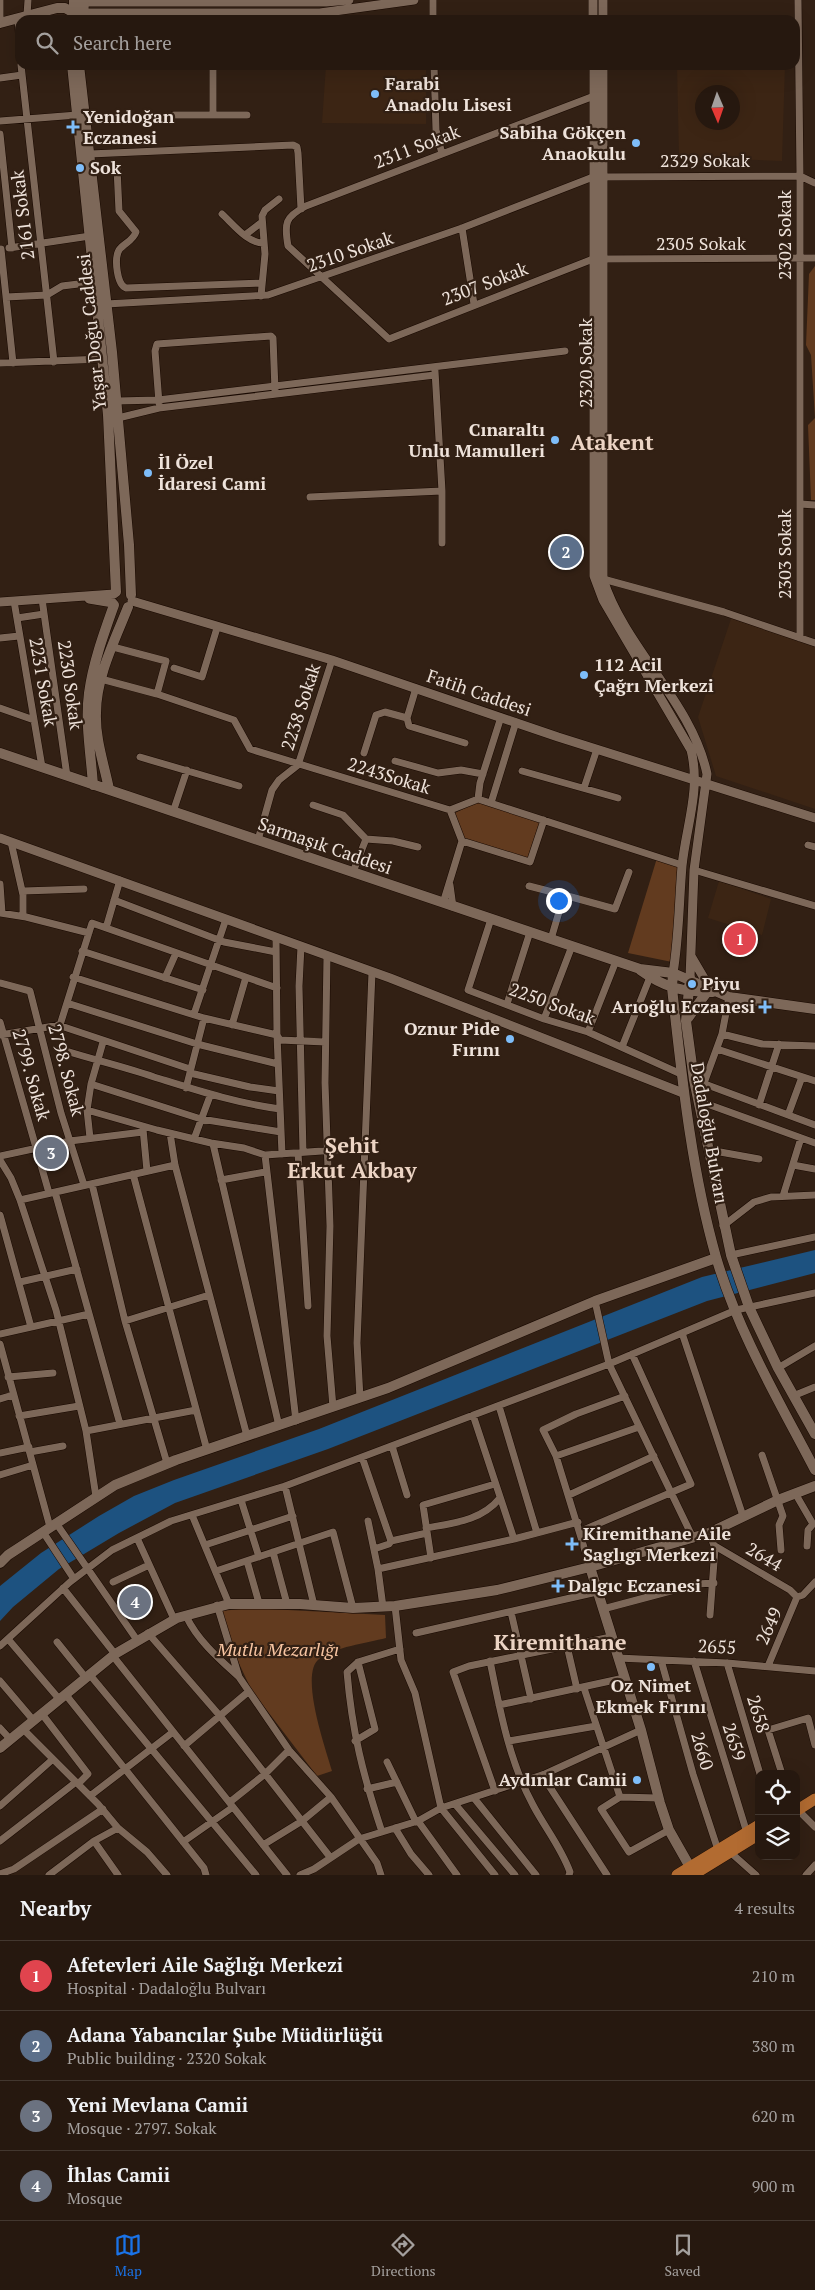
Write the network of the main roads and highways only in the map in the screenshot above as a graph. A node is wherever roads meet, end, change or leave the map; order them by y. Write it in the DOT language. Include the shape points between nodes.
graph roads {
  1 [pos="74,8"];
  2 [pos="34,15"];
  3 [pos="15,19"];
  4 [pos="0,23"];
  5 [pos="72,70"];
  6 [pos="80,70"];
  7 [pos="115,598"];
  8 [pos="131,601"];
  9 [pos="0,752"];
  10 [pos="93,785"];
  11 [pos="109,789"];
  12 [pos="640,970"];
  13 [pos="673,973"];
  14 [pos="690,978"];
  15 [pos="672,988"];
  16 [pos="711,991"];
  17 [pos="689,992"];
  18 [pos="815,1009"];
  19 [pos="686,1021"];
  20 [pos="718,1261"];
  21 [pos="815,1434"];
  22 [pos="815,1470"];
  23 [pos="814,1485"];
  24 [pos="4,1553"];
  25 [pos="0,1563"];
  26 [pos="590,1567"];
  27 [pos="0,1748"];
  28 [pos="815,1790"];
  29 [pos="815,1799"];
  30 [pos="800,1805"];
  31 [pos="800,1806"];
  32 [pos="753,1833"];
  33 [pos="695,1872"];
  34 [pos="677,1875"];
  1 -- 2 [label="main road"];
  3 -- 4 [label="main road"];
  5 -- 7 [label="main road, Yaşar Doğu Caddesi" via="103,359 114,504"];
  6 -- 8 [label="main road, Yaşar Doğu Caddesi" via="118,418 130,545"];
  7 -- 8 [label="main road" via="125,590"];
  7 -- 8 [label="main road" via="121,609"];
  7 -- 10 [label="main road, Yaşar Doğu Caddesi" via="89,692"];
  8 -- 11 [label="main road, Yaşar Doğu Caddesi" via="101,679 96,712 97,737"];
  9 -- 10 [label="main road, Sarmaşık Caddesi"];
  10 -- 11 [label="main road, Sarmaşık Caddesi"];
  11 -- 12 [label="main road, Sarmaşık Caddesi"];
  12 -- 13 [label="main road"];
  12 -- 15 [label="main road"];
  13 -- 14 [label="main road"];
  13 -- 15 [label="main road, Dadaloğlu Bulvarı"];
  14 -- 16 [label="main road"];
  14 -- 17 [label="main road, Dadaloğlu Bulvarı"];
  15 -- 17 [label="main road"];
  15 -- 20 [label="main road, Dadaloğlu Bulvarı" via="683,1093"];
  16 -- 17 [label="main road"];
  16 -- 18 [label="main road"];
  16 -- 19 [label="main road"];
  17 -- 19 [label="main road, Dadaloğlu Bulvarı"];
  19 -- 21 [label="main road, Dadaloğlu Bulvarı" via="723,1226 732,1259 778,1368"];
  20 -- 22 [label="main road, Dadaloğlu Bulvarı" via="752,1349"];
  20 -- 24 [label="main road" via="595,1301 447,1365 360,1398 168,1463 115,1485"];
  23 -- 26 [label="main road" via="708,1533"];
  24 -- 25 [label="main road"];
  26 -- 27 [label="main road" via="497,1590 395,1606 217,1605 174,1620 114,1655"];
  26 -- 33 [label="main road" via="669,1830"];
  28 -- 30 [label="highway"];
  29 -- 31 [label="highway"];
  32 -- 33 [label="highway"];
  33 -- 34 [label="highway"];
}
